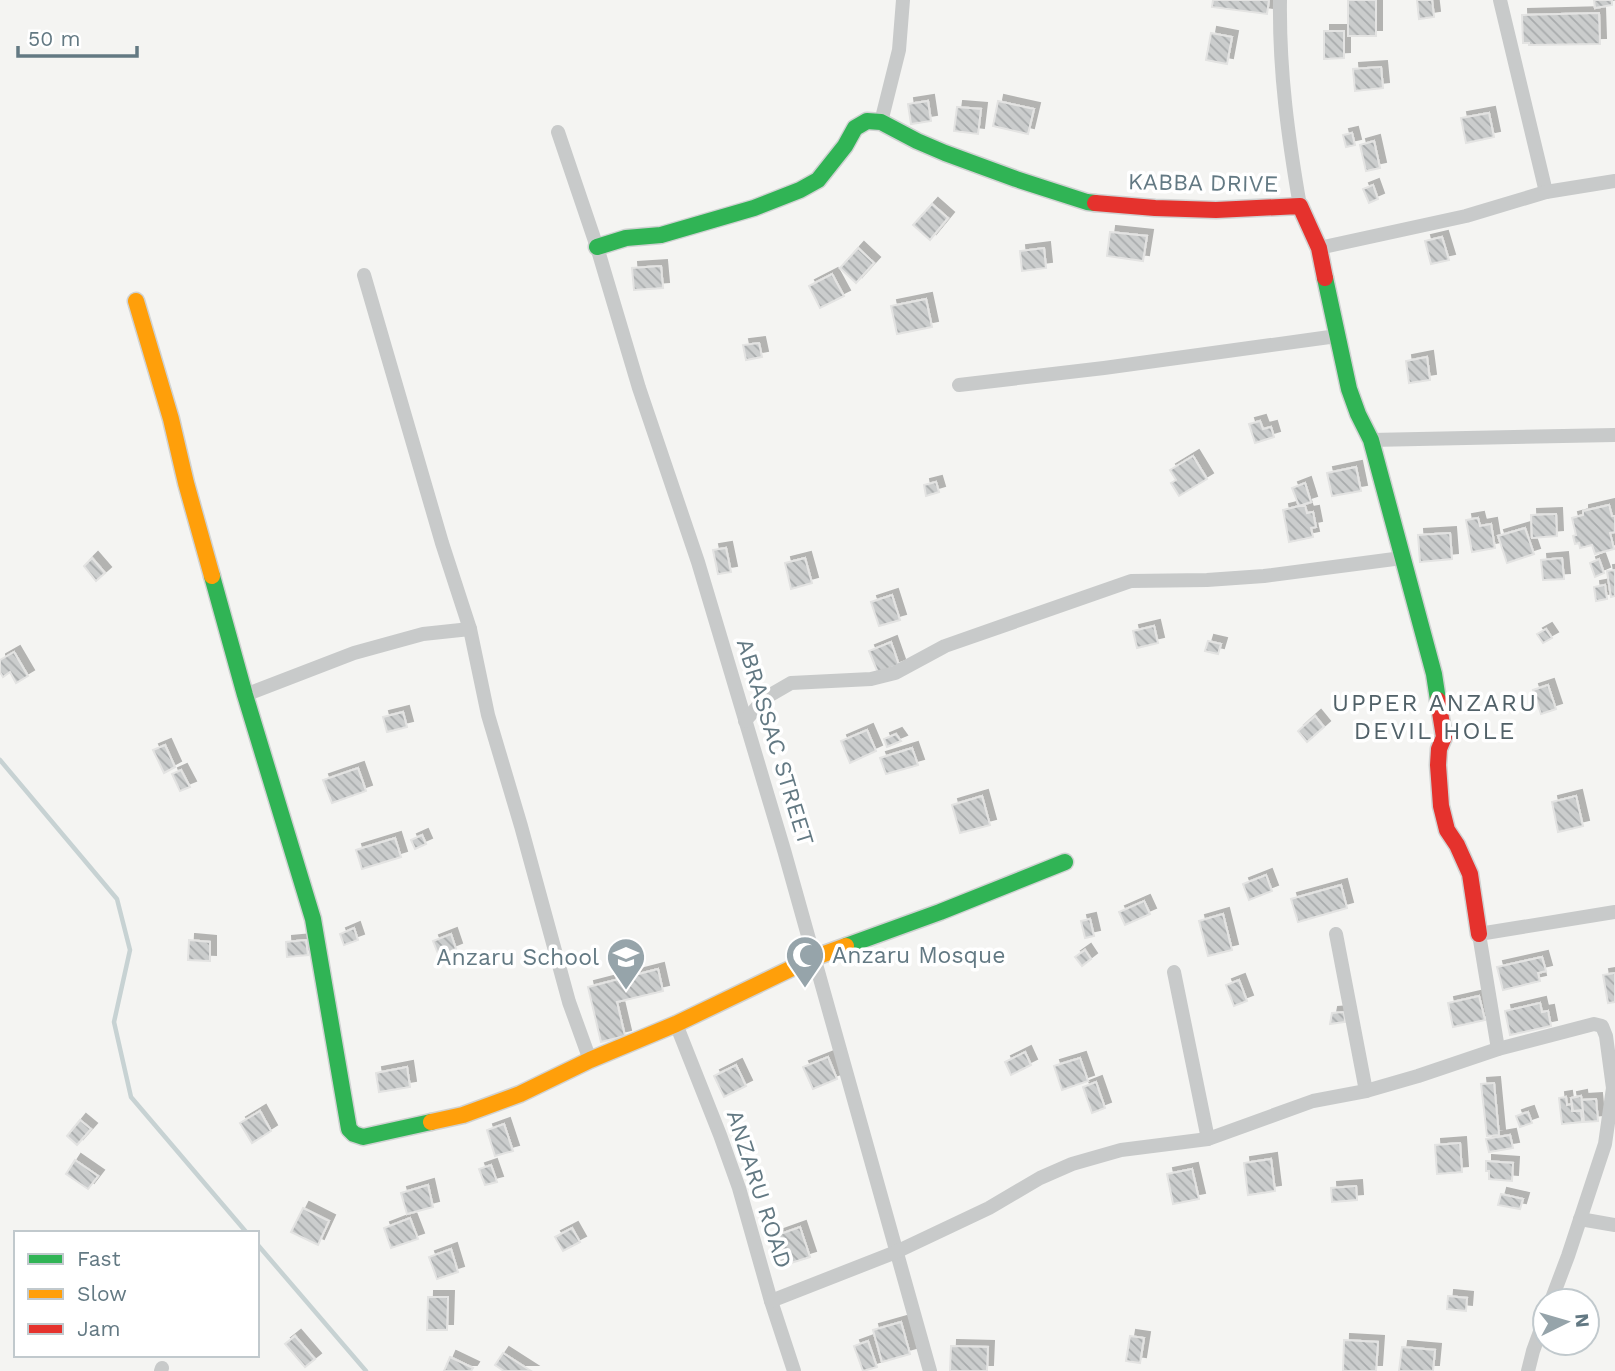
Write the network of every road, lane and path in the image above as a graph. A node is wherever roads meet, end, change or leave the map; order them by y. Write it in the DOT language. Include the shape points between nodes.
graph roads {
  1 [pos="903,0"];
  2 [pos="1280,0"];
  3 [pos="1500,0"];
  4 [pos="881,122"];
  5 [pos="558,132"];
  6 [pos="1615,181"];
  7 [pos="1546,192"];
  8 [pos="1300,206"];
  9 [pos="597,247"];
  10 [pos="1319,248"];
  11 [pos="363,275"];
  12 [pos="136,301"];
  13 [pos="1337,337"];
  14 [pos="959,385"];
  15 [pos="1615,435"];
  16 [pos="1371,440"];
  17 [pos="1402,558"];
  18 [pos="470,629"];
  19 [pos="245,695"];
  20 [pos="745,721"];
  21 [pos="1065,862"];
  22 [pos="1615,912"];
  23 [pos="1336,934"];
  24 [pos="1479,934"];
  25 [pos="813,958"];
  26 [pos="1174,972"];
  27 [pos="676,1024"];
  28 [pos="1498,1049"];
  29 [pos="590,1060"];
  30 [pos="1366,1091"];
  31 [pos="1208,1139"];
  32 [pos="1580,1219"];
  33 [pos="1615,1224"];
  34 [pos="896,1252"];
  35 [pos="1556,1287"];
  36 [pos="771,1301"];
  37 [pos="794,1371"];
  38 [pos="930,1371"];
  1 -- 4 [label="street" via="899,50"];
  2 -- 8 [label="street" via="1287,134"];
  3 -- 7 [label="street"];
  4 -- 8 [label="street, KABBA DRIVE" via="945,153 1087,202 1216,210"];
  4 -- 9 [label="street" via="867,121 855,128 818,180 800,190 662,235"];
  5 -- 9 [label="street, ABRASSAC STREET"];
  6 -- 7 [label="street"];
  7 -- 10 [label="street" via="1465,216"];
  8 -- 10 [label="street, KABBA DRIVE"];
  9 -- 20 [label="street, ABRASSAC STREET"];
  10 -- 13 [label="street, KABBA DRIVE"];
  11 -- 18 [label="street"];
  12 -- 19 [label="street"];
  13 -- 14 [label="street"];
  13 -- 16 [label="street, KABBA DRIVE" via="1349,389"];
  15 -- 16 [label="street"];
  16 -- 17 [label="street, KABBA DRIVE"];
  17 -- 20 [label="street" via="1264,576 1130,581 944,646 895,673 871,679 791,682 765,698"];
  17 -- 24 [label="street, KABBA DRIVE" via="1434,674 1444,737 1437,765 1441,806 1447,830 1471,874"];
  18 -- 19 [label="street" via="423,634 354,653"];
  18 -- 29 [label="street" via="488,715 569,1002"];
  19 -- 29 [label="street" via="313,919 349,1129 363,1137 463,1115"];
  20 -- 25 [label="street, ABRASSAC STREET"];
  21 -- 25 [label="street"];
  22 -- 24 [label="street"];
  23 -- 30 [label="street"];
  24 -- 28 [label="street"];
  25 -- 27 [label="street"];
  25 -- 34 [label="street, ABRASSAC STREET"];
  26 -- 31 [label="street"];
  27 -- 29 [label="street"];
  27 -- 36 [label="street, ANZARU ROAD" via="739,1188"];
  28 -- 30 [label="street"];
  28 -- 32 [label="street" via="1594,1024 1602,1026 1613,1088 1605,1144"];
  30 -- 31 [label="street" via="1313,1101"];
  31 -- 34 [label="street" via="1121,1150 1072,1164"];
  32 -- 33 [label="street"];
  32 -- 35 [label="street"];
  34 -- 36 [label="street"];
  34 -- 38 [label="street, ABRASSAC STREET"];
  36 -- 37 [label="street, ANZARU ROAD"];
}
